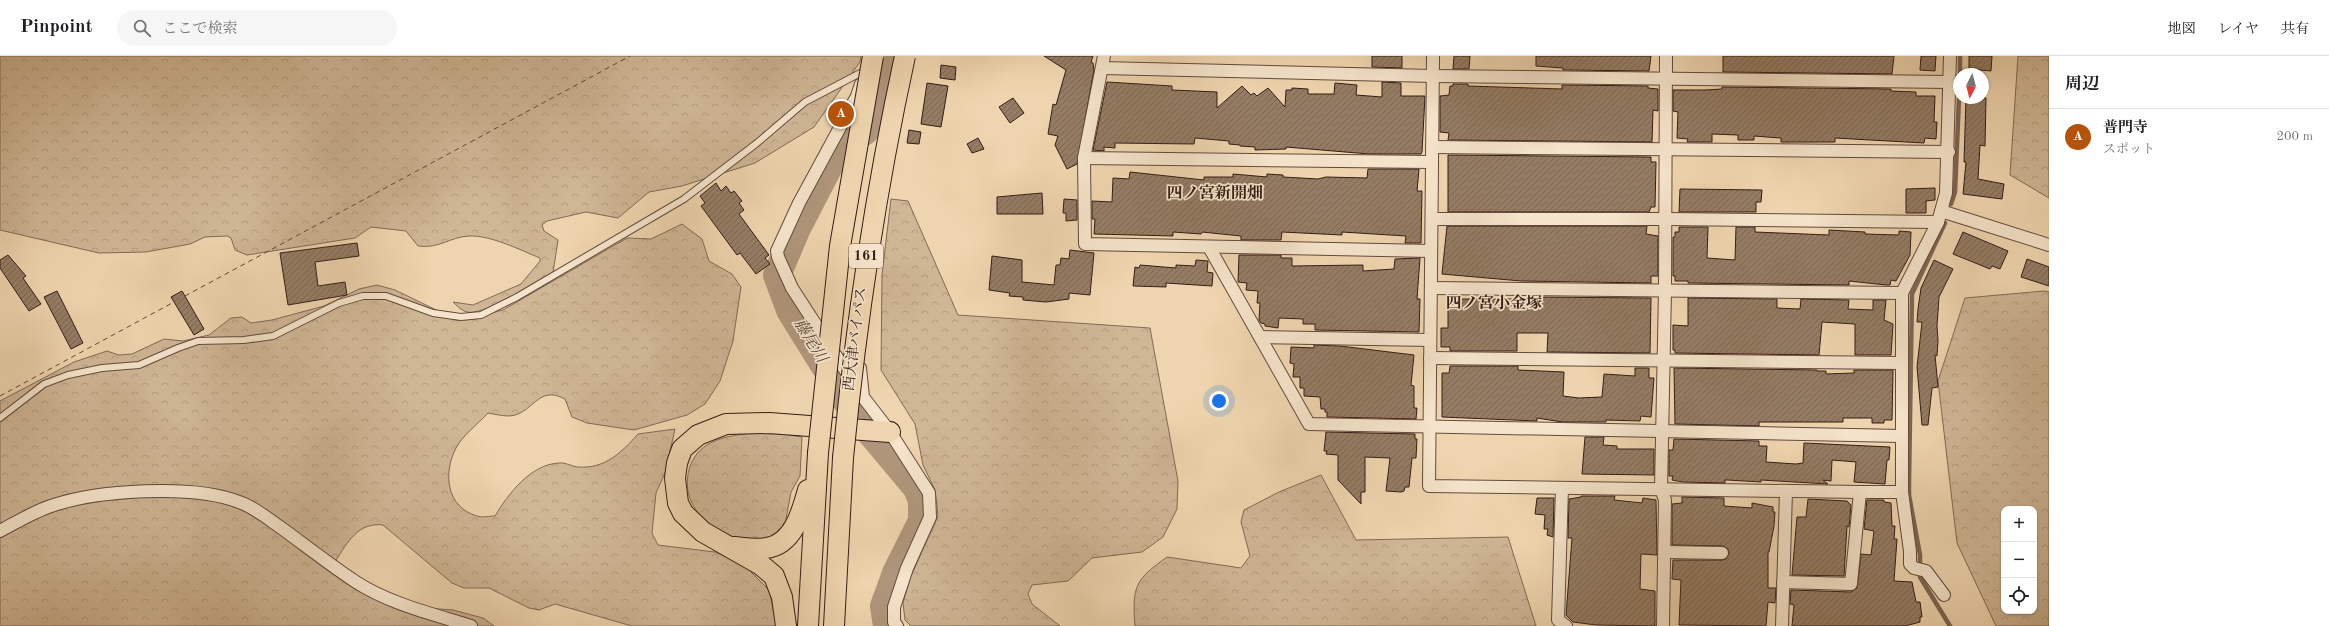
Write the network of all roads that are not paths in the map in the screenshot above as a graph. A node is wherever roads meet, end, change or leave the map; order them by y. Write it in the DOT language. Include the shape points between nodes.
graph roads {
  1 [pos="878,56"];
  2 [pos="905,56"];
  3 [pos="910,56"];
  4 [pos="1104,56"];
  5 [pos="1433,56"];
  6 [pos="1666,56"];
  7 [pos="1950,56"];
  8 [pos="870,63"];
  9 [pos="1102,68"];
  10 [pos="1433,76"];
  11 [pos="1665,80"];
  12 [pos="1950,82"];
  13 [pos="1432,147"];
  14 [pos="1665,149"];
  15 [pos="1949,152"];
  16 [pos="1084,158"];
  17 [pos="1432,162"];
  18 [pos="1939,217"];
  19 [pos="1432,219"];
  20 [pos="1666,219"];
  21 [pos="2049,245"];
  22 [pos="1209,247"];
  23 [pos="1431,251"];
  24 [pos="1431,288"];
  25 [pos="1666,290"];
  26 [pos="1902,293"];
  27 [pos="1261,337"];
  28 [pos="1430,340"];
  29 [pos="1430,358"];
  30 [pos="1664,362"];
  31 [pos="1902,363"];
  32 [pos="863,397"];
  33 [pos="0,418"];
  34 [pos="1429,427"];
  35 [pos="1664,431"];
  36 [pos="887,432"];
  37 [pos="1902,436"];
  38 [pos="818,453"];
  39 [pos="1562,488"];
  40 [pos="1662,489"];
  41 [pos="1786,491"];
  42 [pos="1860,492"];
  43 [pos="1902,492"];
  44 [pos="0,531"];
  45 [pos="732,547"];
  46 [pos="1666,552"];
  47 [pos="1722,553"];
  48 [pos="1784,582"];
  49 [pos="1944,595"];
  50 [pos="471,626"];
  51 [pos="786,626"];
  52 [pos="808,626"];
  53 [pos="834,626"];
  54 [pos="896,626"];
  55 [pos="1566,626"];
  56 [pos="1664,626"];
  57 [pos="1782,626"];
  1 -- 8 [label="street"];
  2 -- 53 [label="highway, 西大津バイパス / 161, bridge" via="867,250 858,317 843,458"];
  3 -- 32 [label="street" via="875,218 860,374"];
  4 -- 9 [label="street"];
  5 -- 10 [label="street"];
  6 -- 11 [label="street"];
  7 -- 12 [label="street"];
  8 -- 32 [label="street" via="857,96 789,223 777,251 792,288"];
  8 -- 33 [label="lane" via="805,102 684,199 517,297 481,315 461,317 440,314 386,296 363,296 339,303 273,336 198,342 139,365 68,374 44,384"];
  8 -- 38 [label="highway, 西大津バイパス / 161, bridge" via="840,246"];
  9 -- 10 [label="street"];
  9 -- 16 [label="street"];
  10 -- 11 [label="street"];
  10 -- 13 [label="street"];
  11 -- 12 [label="street"];
  11 -- 14 [label="street"];
  12 -- 15 [label="street"];
  13 -- 14 [label="street"];
  13 -- 17 [label="street"];
  14 -- 15 [label="street"];
  14 -- 20 [label="street"];
  15 -- 18 [label="street" via="1946,193"];
  16 -- 17 [label="street"];
  16 -- 22 [label="street" via="1085,244"];
  17 -- 19 [label="street"];
  18 -- 20 [label="street"];
  18 -- 21 [label="street"];
  18 -- 26 [label="street"];
  19 -- 20 [label="street"];
  19 -- 23 [label="street"];
  20 -- 25 [label="street"];
  22 -- 23 [label="street"];
  22 -- 27 [label="street"];
  23 -- 24 [label="street"];
  24 -- 25 [label="street"];
  24 -- 28 [label="street"];
  25 -- 26 [label="street"];
  25 -- 30 [label="street"];
  26 -- 31 [label="street"];
  27 -- 28 [label="street"];
  27 -- 34 [label="street" via="1309,424"];
  28 -- 29 [label="street"];
  29 -- 30 [label="street"];
  29 -- 34 [label="street"];
  30 -- 31 [label="street"];
  30 -- 35 [label="street"];
  31 -- 37 [label="street"];
  32 -- 36 [label="street"];
  34 -- 35 [label="street"];
  34 -- 39 [label="street" via="1428,486"];
  35 -- 37 [label="street"];
  35 -- 40 [label="street"];
  36 -- 45 [label="highway" via="769,423 726,424 698,435 682,449 676,463 678,503 683,513 703,532"];
  36 -- 54 [label="street" via="929,493 930,517 894,607"];
  37 -- 43 [label="street"];
  38 -- 45 [label="highway" via="798,521 784,540 767,548"];
  38 -- 52 [label="highway, 西大津バイパス / 161"];
  39 -- 40 [label="street"];
  39 -- 55 [label="street" via="1558,620"];
  40 -- 41 [label="street"];
  40 -- 46 [label="street" via="1665,500"];
  41 -- 42 [label="street"];
  41 -- 48 [label="street"];
  42 -- 43 [label="street"];
  42 -- 48 [label="street" via="1851,584"];
  43 -- 49 [label="street" via="1910,564 1920,569"];
  44 -- 50 [label="street" via="28,515 81,498 136,492 210,493 240,502 260,513 357,583 391,599"];
  45 -- 51 [label="highway" via="774,576 782,597"];
  46 -- 47 [label="street"];
  46 -- 56 [label="street"];
  48 -- 57 [label="street"];
}
